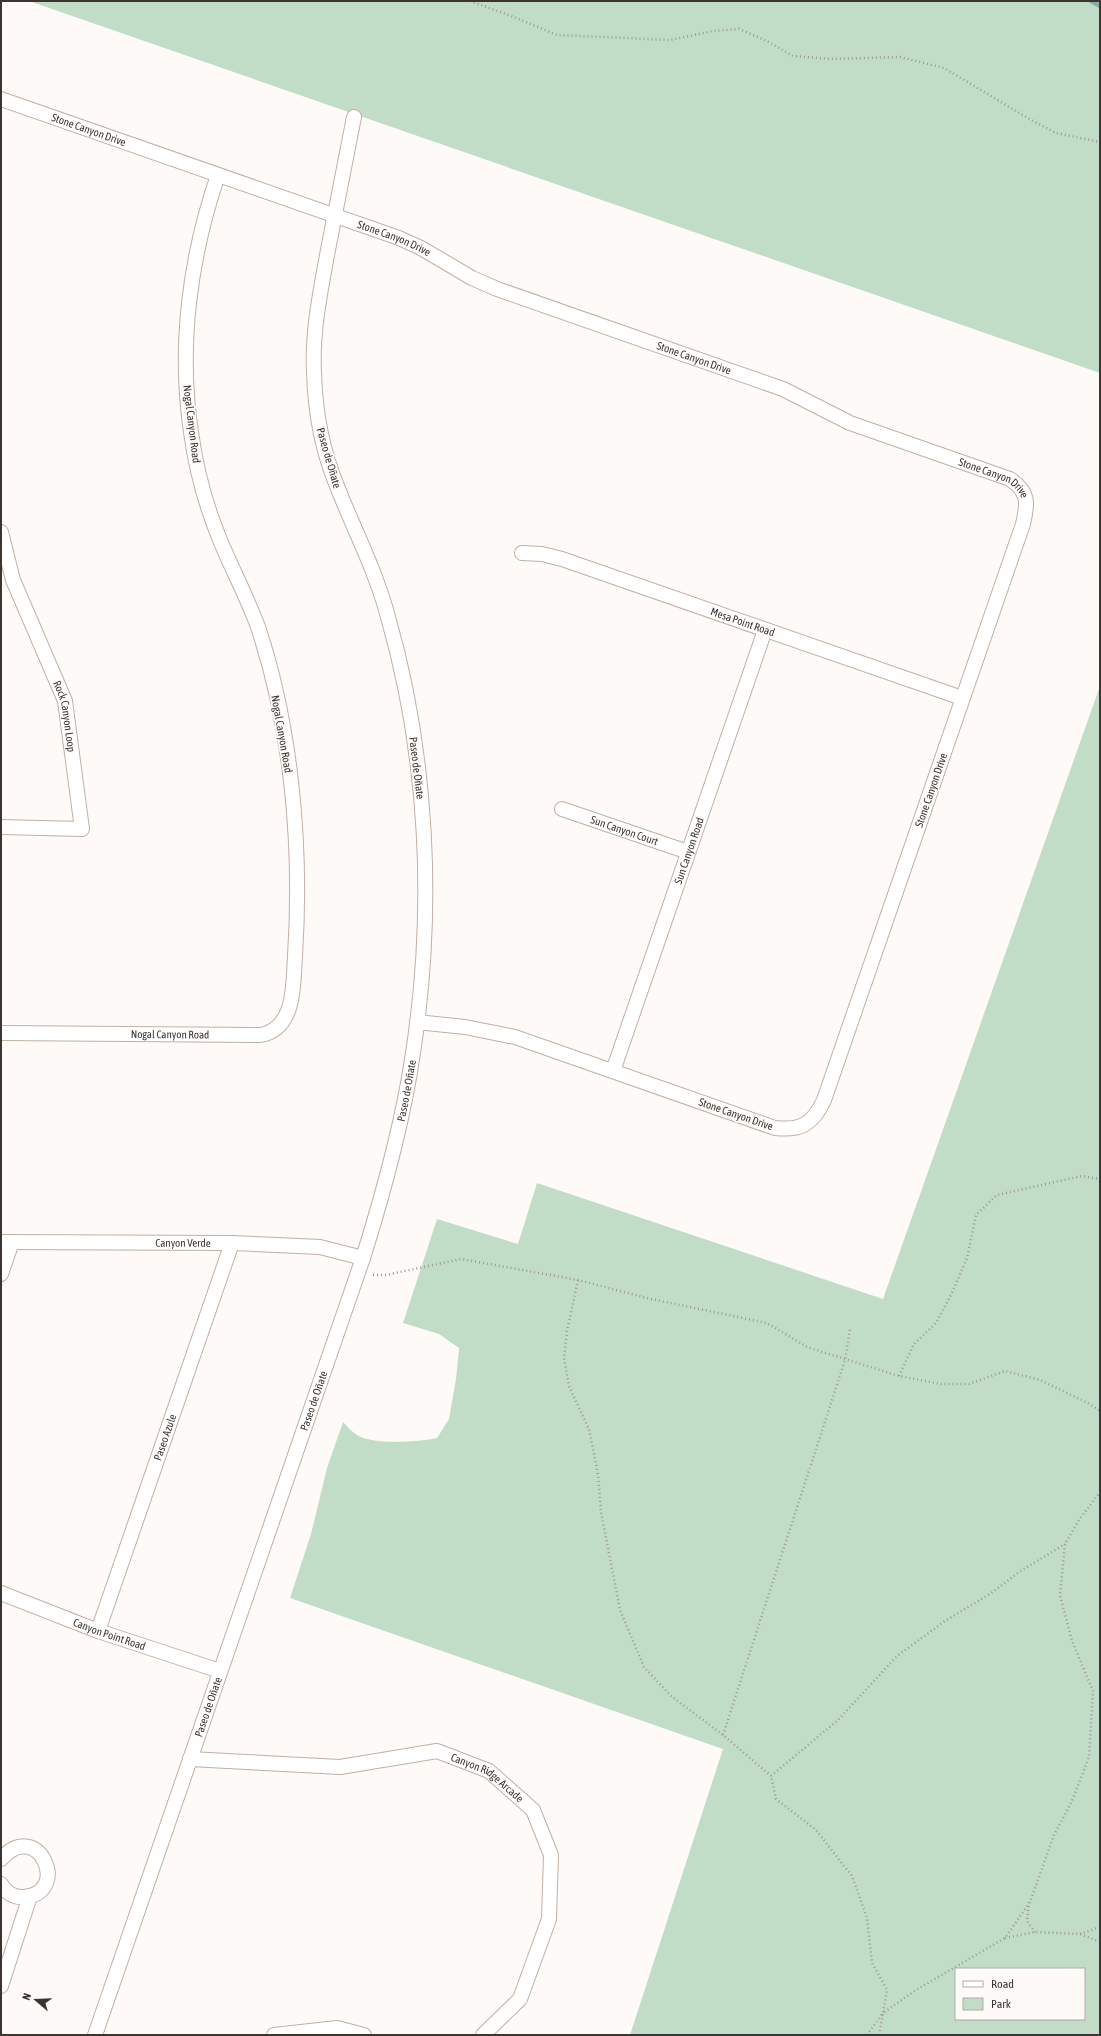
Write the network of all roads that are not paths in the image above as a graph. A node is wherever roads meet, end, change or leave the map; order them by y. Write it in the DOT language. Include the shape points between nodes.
graph roads {
  1 [pos="1,99"];
  2 [pos="354,117"];
  3 [pos="218,175"];
  4 [pos="335,216"];
  5 [pos="1,532"];
  6 [pos="522,553"];
  7 [pos="765,630"];
  8 [pos="962,698"];
  9 [pos="562,809"];
  10 [pos="1,828"];
  11 [pos="688,852"];
  12 [pos="417,1022"];
  13 [pos="1,1033"];
  14 [pos="613,1071"];
  15 [pos="6,1242"];
  16 [pos="232,1243"];
  17 [pos="362,1258"];
  18 [pos="1,1274"];
  19 [pos="1,1593"];
  20 [pos="98,1631"];
  21 [pos="220,1671"];
  22 [pos="190,1759"];
  23 [pos="3,1853"];
  24 [pos="1,1884"];
  25 [pos="30,1896"];
  26 [pos="1,1986"];
  27 [pos="95,2035"];
  28 [pos="274,2035"];
  29 [pos="364,2035"];
  30 [pos="483,2035"];
  1 -- 3 [label="street, Stone Canyon Drive"];
  2 -- 4 [label="street, Paseo de Oñate"];
  3 -- 4 [label="street, Stone Canyon Drive"];
  3 -- 13 [label="street, Nogal Canyon Road" via="204,222 190,292 186,352 188,412 195,458 208,507 257,625 283,730 297,866 296,943 290,1005 280,1026 261,1035"];
  4 -- 8 [label="street, Stone Canyon Drive" via="410,243 497,289 783,389 850,423 997,474 1018,485 1024,492 1026,513"];
  4 -- 12 [label="street, Paseo de Oñate" via="316,315 315,396 328,462 369,561 388,615 411,720 422,811 425,869 423,964"];
  5 -- 10 [label="street, Rock Canyon Loop" via="13,580 65,702 82,829"];
  6 -- 7 [label="street, Mesa Point Road" via="562,559"];
  7 -- 8 [label="street, Mesa Point Road"];
  7 -- 11 [label="street, Sun Canyon Road"];
  8 -- 14 [label="street, Stone Canyon Drive" via="824,1100 806,1125 796,1129 775,1128"];
  9 -- 11 [label="street, Sun Canyon Court"];
  11 -- 14 [label="street, Sun Canyon Road"];
  12 -- 14 [label="street, Stone Canyon Drive" via="500,1033"];
  12 -- 17 [label="street, Paseo de Oñate" via="397,1136"];
  15 -- 16 [label="street, Canyon Verde"];
  15 -- 18 [label="street"];
  16 -- 17 [label="street, Canyon Verde" via="320,1247"];
  16 -- 20 [label="street, Paseo Azule"];
  17 -- 21 [label="street, Paseo de Oñate"];
  19 -- 20 [label="street, Canyon Point Road"];
  20 -- 21 [label="street, Canyon Point Road"];
  21 -- 22 [label="street, Paseo de Oñate"];
  22 -- 27 [label="street, Paseo de Oñate"];
  22 -- 30 [label="street, Canyon Ridge Arcade" via="340,1766 437,1751 489,1771 534,1810 551,1855 549,1919 520,1999"];
  23 -- 25 [label="street" via="26,1846 35,1849 45,1860 48,1875 45,1884 39,1892"];
  24 -- 25 [label="street" via="11,1894 20,1897"];
  25 -- 26 [label="street"];
  28 -- 29 [label="street" via="337,2028"];
}
